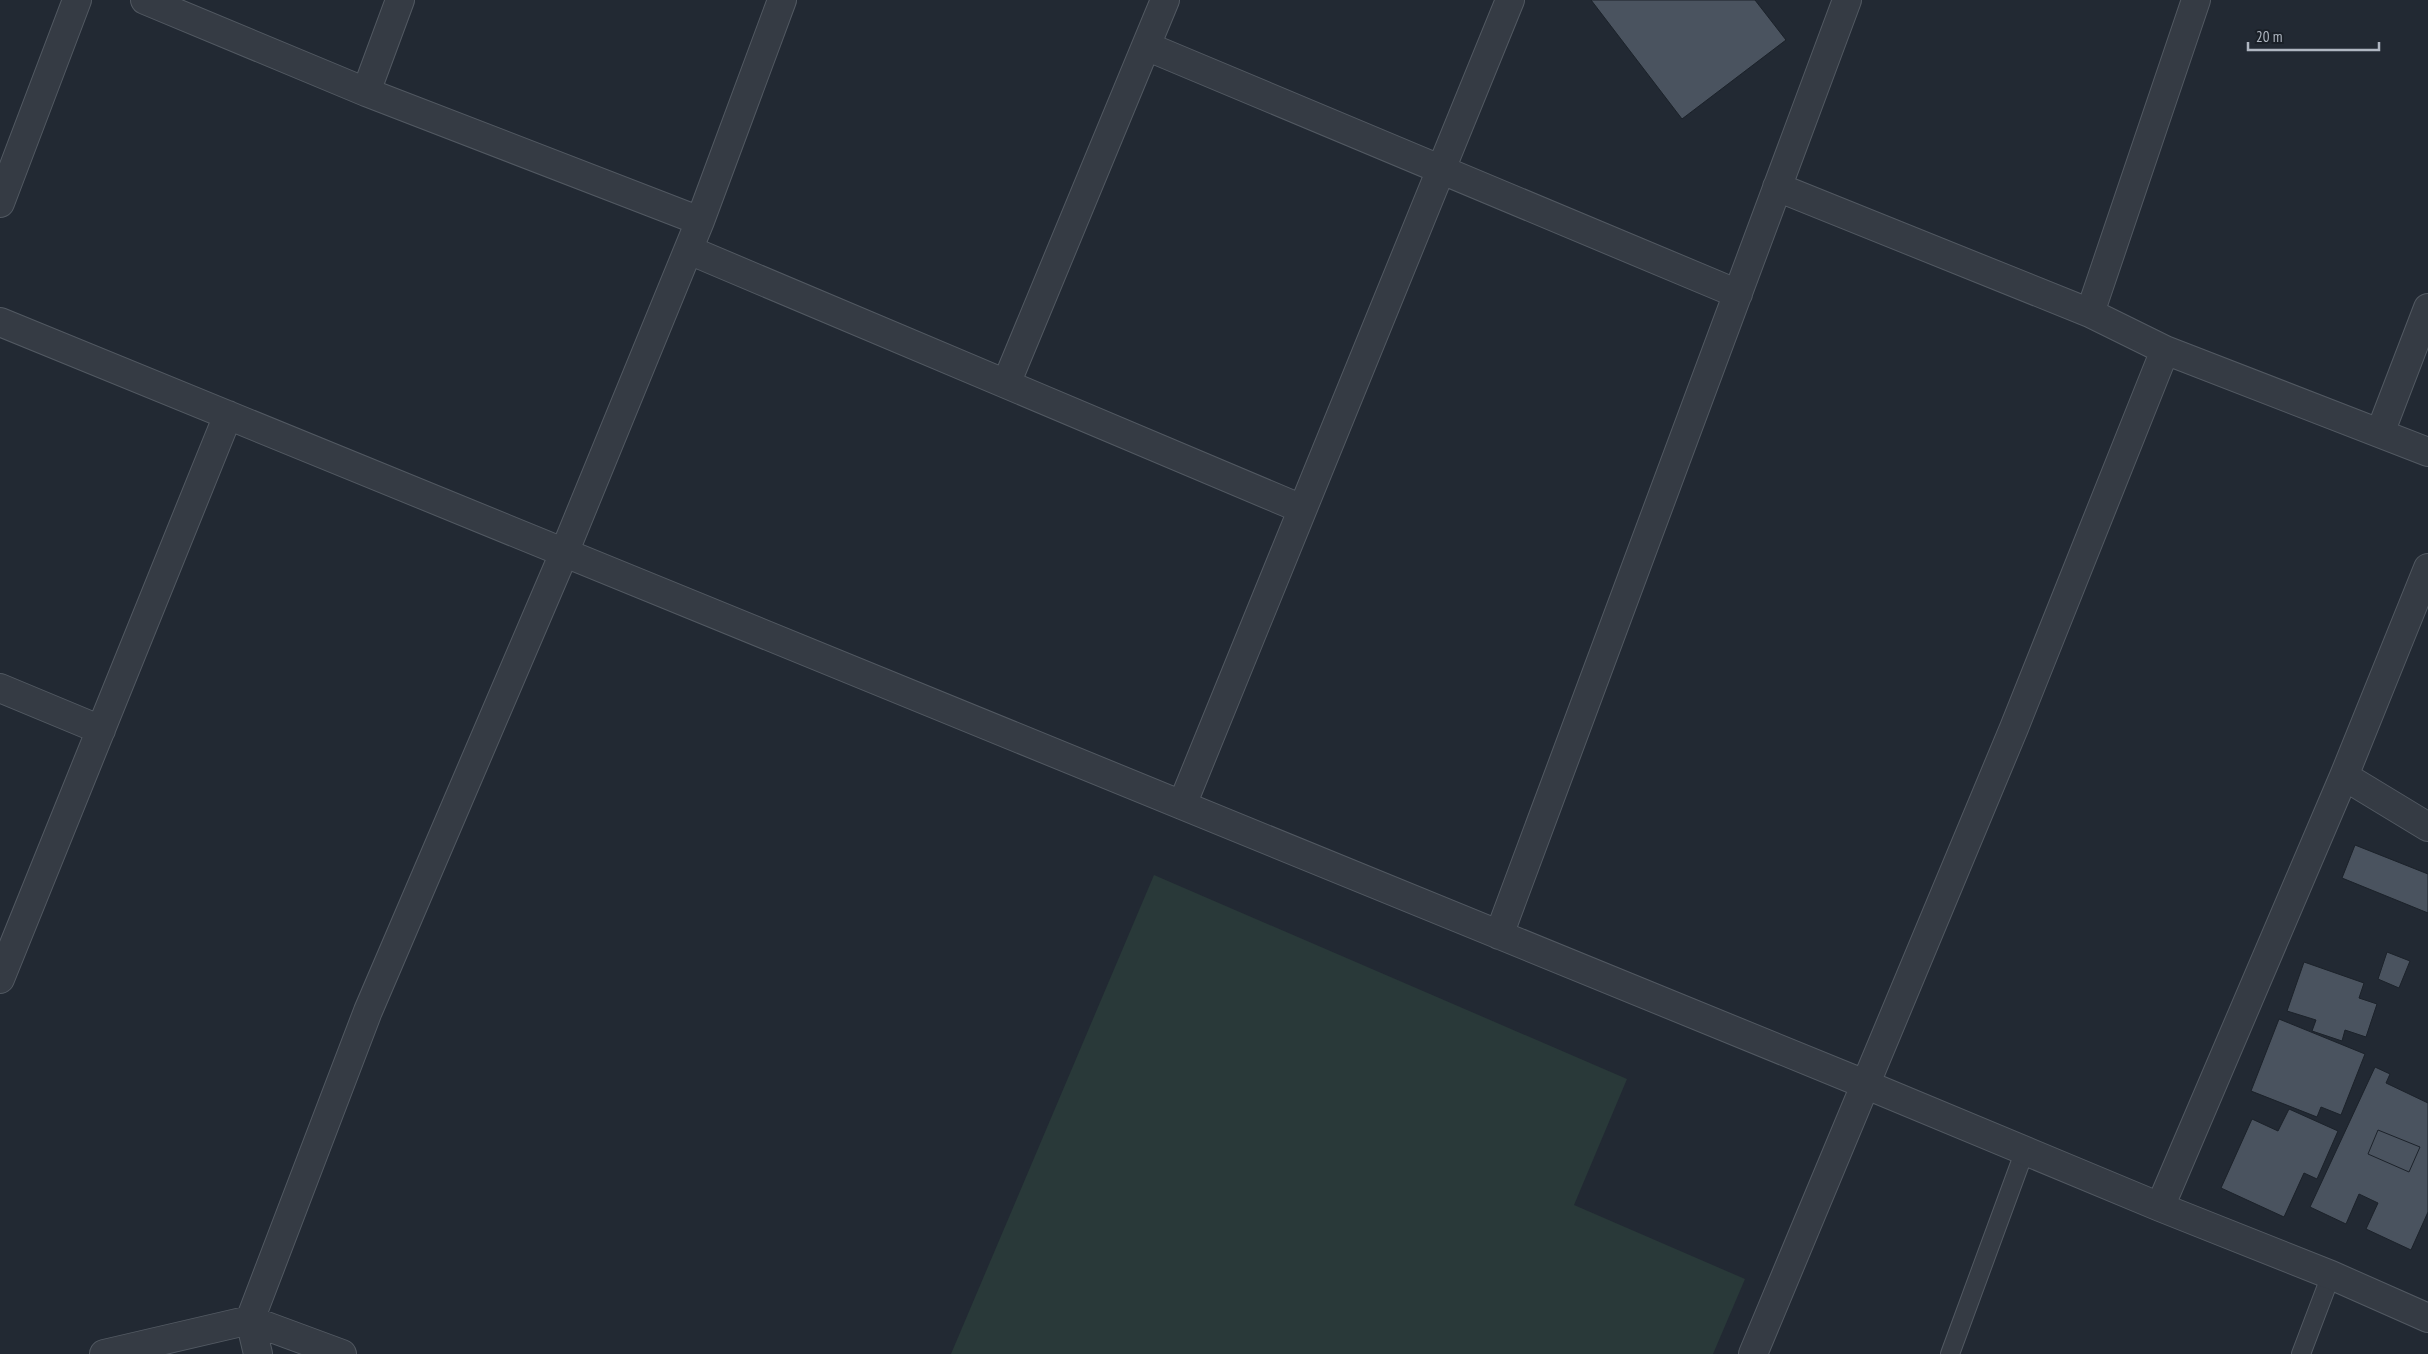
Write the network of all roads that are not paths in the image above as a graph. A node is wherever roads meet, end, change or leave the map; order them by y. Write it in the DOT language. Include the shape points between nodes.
graph roads {
  1 [pos="77,0"];
  2 [pos="145,0"];
  3 [pos="400,0"];
  4 [pos="782,0"];
  5 [pos="1165,0"];
  6 [pos="1510,0"];
  7 [pos="1847,0"];
  8 [pos="2196,0"];
  9 [pos="1146,46"];
  10 [pos="366,92"];
  11 [pos="1441,170"];
  12 [pos="1777,187"];
  13 [pos="0,203"];
  14 [pos="700,221"];
  15 [pos="689,250"];
  16 [pos="1738,294"];
  17 [pos="2428,308"];
  18 [pos="2090,313"];
  19 [pos="0,322"];
  20 [pos="2166,350"];
  21 [pos="1006,384"];
  22 [pos="228,415"];
  23 [pos="2380,433"];
  24 [pos="2428,452"];
  25 [pos="1302,509"];
  26 [pos="564,553"];
  27 [pos="2428,568"];
  28 [pos="0,688"];
  29 [pos="101,730"];
  30 [pos="2344,776"];
  31 [pos="1182,805"];
  32 [pos="2428,827"];
  33 [pos="1499,935"];
  34 [pos="0,979"];
  35 [pos="1867,1085"];
  36 [pos="2025,1150"];
  37 [pos="2160,1207"];
  38 [pos="2331,1275"];
  39 [pos="2428,1318"];
  40 [pos="250,1320"];
  41 [pos="104,1354"];
  42 [pos="258,1354"];
  43 [pos="342,1354"];
  44 [pos="1753,1354"];
  45 [pos="1950,1354"];
  46 [pos="2301,1354"];
  1 -- 13 [label="street"];
  2 -- 10 [label="street"];
  3 -- 10 [label="street"];
  4 -- 14 [label="street"];
  5 -- 9 [label="street"];
  6 -- 11 [label="street"];
  7 -- 12 [label="street"];
  8 -- 18 [label="street"];
  9 -- 11 [label="street"];
  9 -- 21 [label="street"];
  10 -- 14 [label="street"];
  11 -- 16 [label="street"];
  11 -- 25 [label="street"];
  12 -- 16 [label="street"];
  12 -- 18 [label="street"];
  14 -- 15 [label="street"];
  15 -- 21 [label="street"];
  15 -- 26 [label="street"];
  16 -- 33 [label="street"];
  17 -- 23 [label="street"];
  18 -- 20 [label="street"];
  19 -- 22 [label="street"];
  20 -- 23 [label="street"];
  20 -- 35 [label="street"];
  21 -- 25 [label="street"];
  22 -- 26 [label="street"];
  22 -- 29 [label="street"];
  23 -- 24 [label="street"];
  25 -- 31 [label="street"];
  26 -- 31 [label="street"];
  26 -- 40 [label="street" via="368,1011"];
  27 -- 30 [label="street"];
  28 -- 29 [label="street"];
  29 -- 34 [label="street"];
  30 -- 32 [label="street"];
  30 -- 37 [label="street"];
  31 -- 33 [label="street"];
  33 -- 35 [label="street"];
  35 -- 36 [label="street"];
  35 -- 44 [label="street"];
  36 -- 37 [label="street"];
  36 -- 45 [label="lane"];
  37 -- 38 [label="street"];
  38 -- 39 [label="street"];
  38 -- 46 [label="lane"];
  40 -- 41 [label="street"];
  40 -- 42 [label="street"];
  40 -- 43 [label="street"];
}
